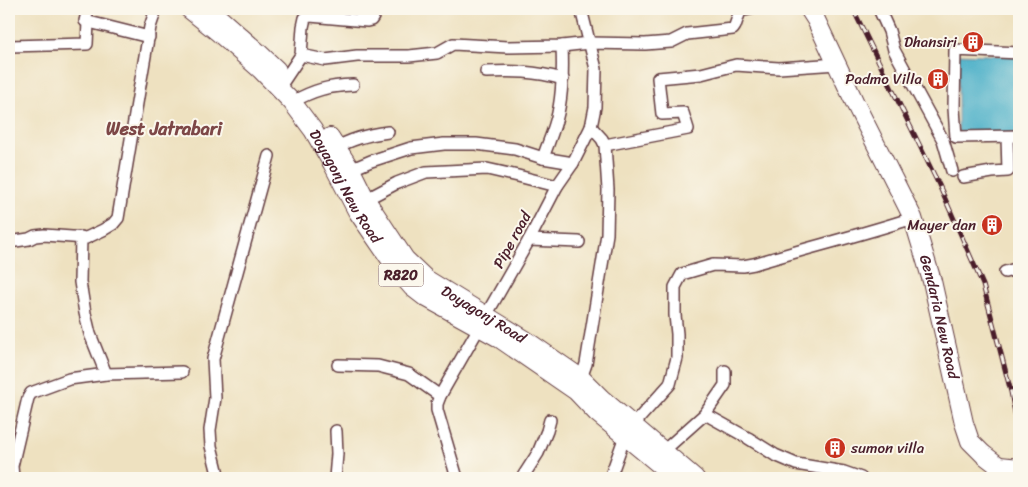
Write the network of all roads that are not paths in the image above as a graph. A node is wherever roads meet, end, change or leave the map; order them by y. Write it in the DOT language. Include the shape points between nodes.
graph roads {
  1 [pos="88,9"];
  2 [pos="156,9"];
  3 [pos="189,9"];
  4 [pos="209,9"];
  5 [pos="372,9"];
  6 [pos="581,9"];
  7 [pos="750,9"];
  8 [pos="809,9"];
  9 [pos="879,9"];
  10 [pos="88,22"];
  11 [pos="149,37"];
  12 [pos="589,43"];
  13 [pos="9,46"];
  14 [pos="562,46"];
  15 [pos="1019,53"];
  16 [pos="301,55"];
  17 [pos="837,64"];
  18 [pos="486,72"];
  19 [pos="563,79"];
  20 [pos="282,83"];
  21 [pos="353,85"];
  22 [pos="297,99"];
  23 [pos="591,127"];
  24 [pos="388,132"];
  25 [pos="1019,136"];
  26 [pos="1007,137"];
  27 [pos="605,145"];
  28 [pos="332,150"];
  29 [pos="269,156"];
  30 [pos="543,158"];
  31 [pos="573,163"];
  32 [pos="345,172"];
  33 [pos="557,186"];
  34 [pos="360,203"];
  35 [pos="913,218"];
  36 [pos="81,237"];
  37 [pos="529,240"];
  38 [pos="9,242"];
  39 [pos="579,242"];
  40 [pos="1019,268"];
  41 [pos="1005,272"];
  42 [pos="483,321"];
  43 [pos="338,365"];
  44 [pos="724,371"];
  45 [pos="182,372"];
  46 [pos="106,374"];
  47 [pos="579,385"];
  48 [pos="440,396"];
  49 [pos="705,414"];
  50 [pos="550,420"];
  51 [pos="629,431"];
  52 [pos="336,432"];
  53 [pos="667,464"];
  54 [pos="1019,468"];
  55 [pos="11,470"];
  56 [pos="219,478"];
  57 [pos="335,478"];
  58 [pos="458,478"];
  59 [pos="522,478"];
  60 [pos="610,478"];
  61 [pos="695,478"];
  62 [pos="862,478"];
  1 -- 10 [label="street" via="85,21"];
  2 -- 11 [label="street"];
  3 -- 20 [label="main road, Doyagonj New Road / R820"];
  4 -- 20 [label="main road, R820" via="253,47"];
  5 -- 16 [label="street" via="373,16 367,21 305,18"];
  6 -- 12 [label="street, Pipe road"];
  7 -- 12 [label="street" via="740,11 735,26 729,30 687,34 671,42"];
  8 -- 17 [label="main road, Gendaria New Road"];
  9 -- 26 [label="street" via="894,50 958,174 1008,172"];
  10 -- 11 [label="street"];
  10 -- 13 [label="street" via="87,44"];
  11 -- 36 [label="street" via="118,218 103,230"];
  12 -- 14 [label="street"];
  12 -- 23 [label="street, Pipe road" via="596,69 596,107"];
  14 -- 16 [label="street" via="453,44 437,53 325,60"];
  14 -- 19 [label="street"];
  15 -- 26 [label="street" via="955,50 956,137"];
  16 -- 20 [label="street"];
  17 -- 27 [label="street" via="779,68 736,65 701,74 658,78 662,114 683,113 688,129"];
  17 -- 35 [label="main road, Gendaria New Road"];
  18 -- 19 [label="street" via="524,71"];
  19 -- 30 [label="street" via="558,114"];
  20 -- 22 [label="main road, Doyagonj New Road / R820"];
  21 -- 22 [label="street" via="326,88"];
  22 -- 28 [label="main road, Doyagonj New Road / R820" via="313,130"];
  23 -- 27 [label="street"];
  23 -- 31 [label="street, Pipe road"];
  24 -- 28 [label="street" via="367,135"];
  25 -- 26 [label="street"];
  27 -- 47 [label="street" via="607,234 586,364"];
  28 -- 32 [label="main road, Doyagonj New Road / R820"];
  29 -- 56 [label="street" via="213,359 215,398 210,430"];
  30 -- 31 [label="street"];
  30 -- 32 [label="street" via="515,149 444,144 411,148"];
  31 -- 33 [label="street, Pipe road"];
  32 -- 34 [label="main road, Doyagonj New Road / R820"];
  33 -- 34 [label="street" via="486,170 426,172 396,183"];
  33 -- 37 [label="street, Pipe road"];
  34 -- 42 [label="main road, Doyagonj New Road / R820" via="357,212 412,287 426,297"];
  35 -- 51 [label="street" via="754,264 713,264 682,274 675,287 677,358 670,384"];
  35 -- 54 [label="main road, Gendaria New Road" via="932,281 966,432 976,448 996,464"];
  36 -- 38 [label="street" via="44,235"];
  36 -- 46 [label="street" via="80,282 84,306 90,334"];
  37 -- 39 [label="street"];
  37 -- 42 [label="street, Pipe road"];
  40 -- 41 [label="street"];
  42 -- 47 [label="main road, Doyagonj New Road / R820" via="499,338"];
  42 -- 48 [label="street, Pipe road"];
  43 -- 48 [label="street" via="378,366 409,374"];
  44 -- 49 [label="street" via="725,385"];
  45 -- 46 [label="street"];
  46 -- 55 [label="street" via="69,379 31,393"];
  47 -- 51 [label="main road, Doyagonj New Road / R820" via="598,413"];
  48 -- 58 [label="street" via="437,410"];
  49 -- 53 [label="street"];
  49 -- 62 [label="street" via="796,464"];
  50 -- 59 [label="street" via="538,453"];
  51 -- 53 [label="main road, Doyagonj New Road / R820"];
  51 -- 60 [label="street"];
  52 -- 57 [label="street"];
  53 -- 61 [label="main road, R820"];
}
